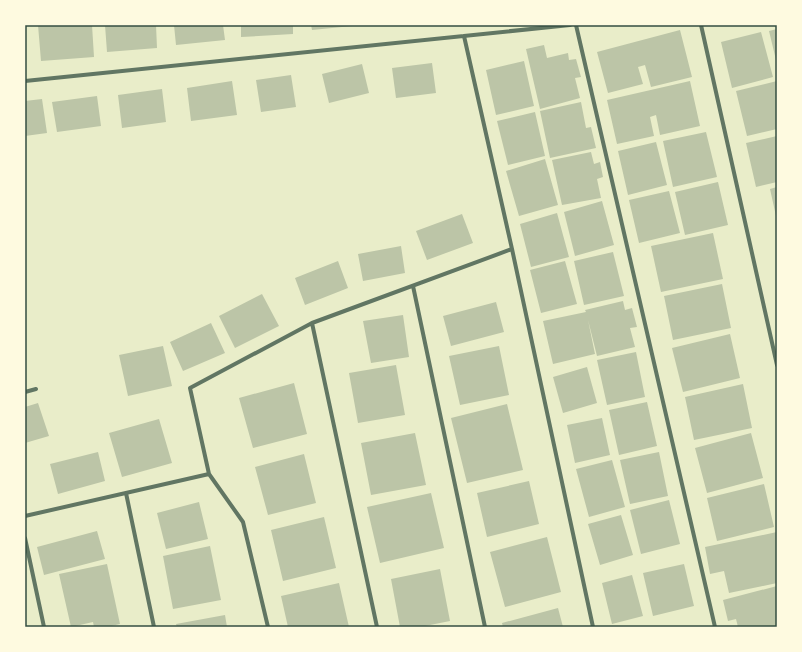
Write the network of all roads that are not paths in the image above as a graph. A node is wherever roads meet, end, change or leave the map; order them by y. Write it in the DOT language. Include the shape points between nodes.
graph roads {
  1 [pos="570,25"];
  2 [pos="576,25"];
  3 [pos="701,25"];
  4 [pos="464,36"];
  5 [pos="25,81"];
  6 [pos="512,249"];
  7 [pos="413,286"];
  8 [pos="312,323"];
  9 [pos="777,365"];
  10 [pos="36,389"];
  11 [pos="25,392"];
  12 [pos="209,474"];
  13 [pos="126,493"];
  14 [pos="25,516"];
  15 [pos="25,538"];
  16 [pos="44,627"];
  17 [pos="154,627"];
  18 [pos="268,627"];
  19 [pos="377,627"];
  20 [pos="485,627"];
  21 [pos="593,627"];
  22 [pos="715,627"];
  1 -- 4 [label="street"];
  2 -- 22 [label="street"];
  3 -- 9 [label="street"];
  4 -- 5 [label="street"];
  4 -- 6 [label="street"];
  6 -- 7 [label="street"];
  6 -- 21 [label="street"];
  7 -- 8 [label="street"];
  7 -- 20 [label="street"];
  8 -- 12 [label="street" via="190,388"];
  8 -- 19 [label="street"];
  10 -- 11 [label="street"];
  12 -- 13 [label="street"];
  12 -- 18 [label="street" via="243,522"];
  13 -- 14 [label="street"];
  13 -- 17 [label="street"];
  15 -- 16 [label="street"];
}
